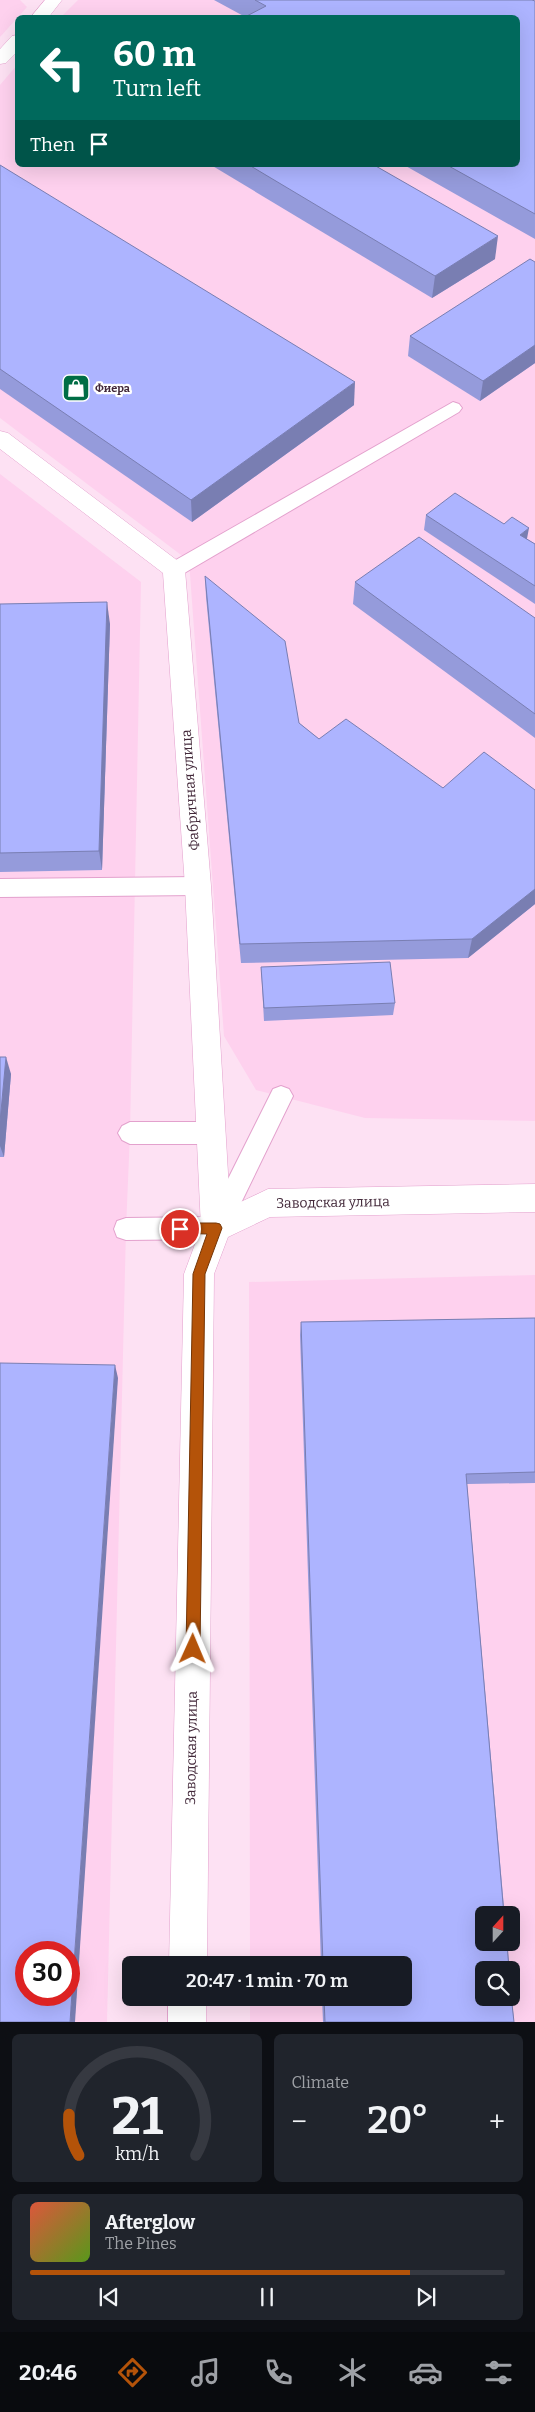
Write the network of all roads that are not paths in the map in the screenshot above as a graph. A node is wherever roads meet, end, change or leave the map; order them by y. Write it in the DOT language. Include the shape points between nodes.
graph roads {
  1 [pos="54,0"];
  2 [pos="41,15"];
  3 [pos="15,43"];
  4 [pos="0,59"];
  5 [pos="453,408"];
  6 [pos="0,438"];
  7 [pos="182,573"];
  8 [pos="198,886"];
  9 [pos="0,888"];
  10 [pos="281,1096"];
  11 [pos="130,1133"];
  12 [pos="211,1133"];
  13 [pos="535,1198"];
  14 [pos="216,1228"];
  15 [pos="126,1229"];
  16 [pos="188,1956"];
  17 [pos="187,2006"];
  18 [pos="187,2022"];
  1 -- 2 [label="street"];
  3 -- 4 [label="street"];
  5 -- 7 [label="lane"];
  6 -- 7 [label="street"];
  7 -- 8 [label="street, Фабричная улица"];
  8 -- 9 [label="lane"];
  8 -- 12 [label="street, Фабричная улица"];
  10 -- 14 [label="lane"];
  11 -- 12 [label="lane"];
  12 -- 14 [label="street, Фабричная улица"];
  13 -- 14 [label="street, Заводская улица" via="268,1203"];
  14 -- 15 [label="lane"];
  14 -- 16 [label="street, Заводская улица" via="199,1274"];
  17 -- 18 [label="street"];
}
